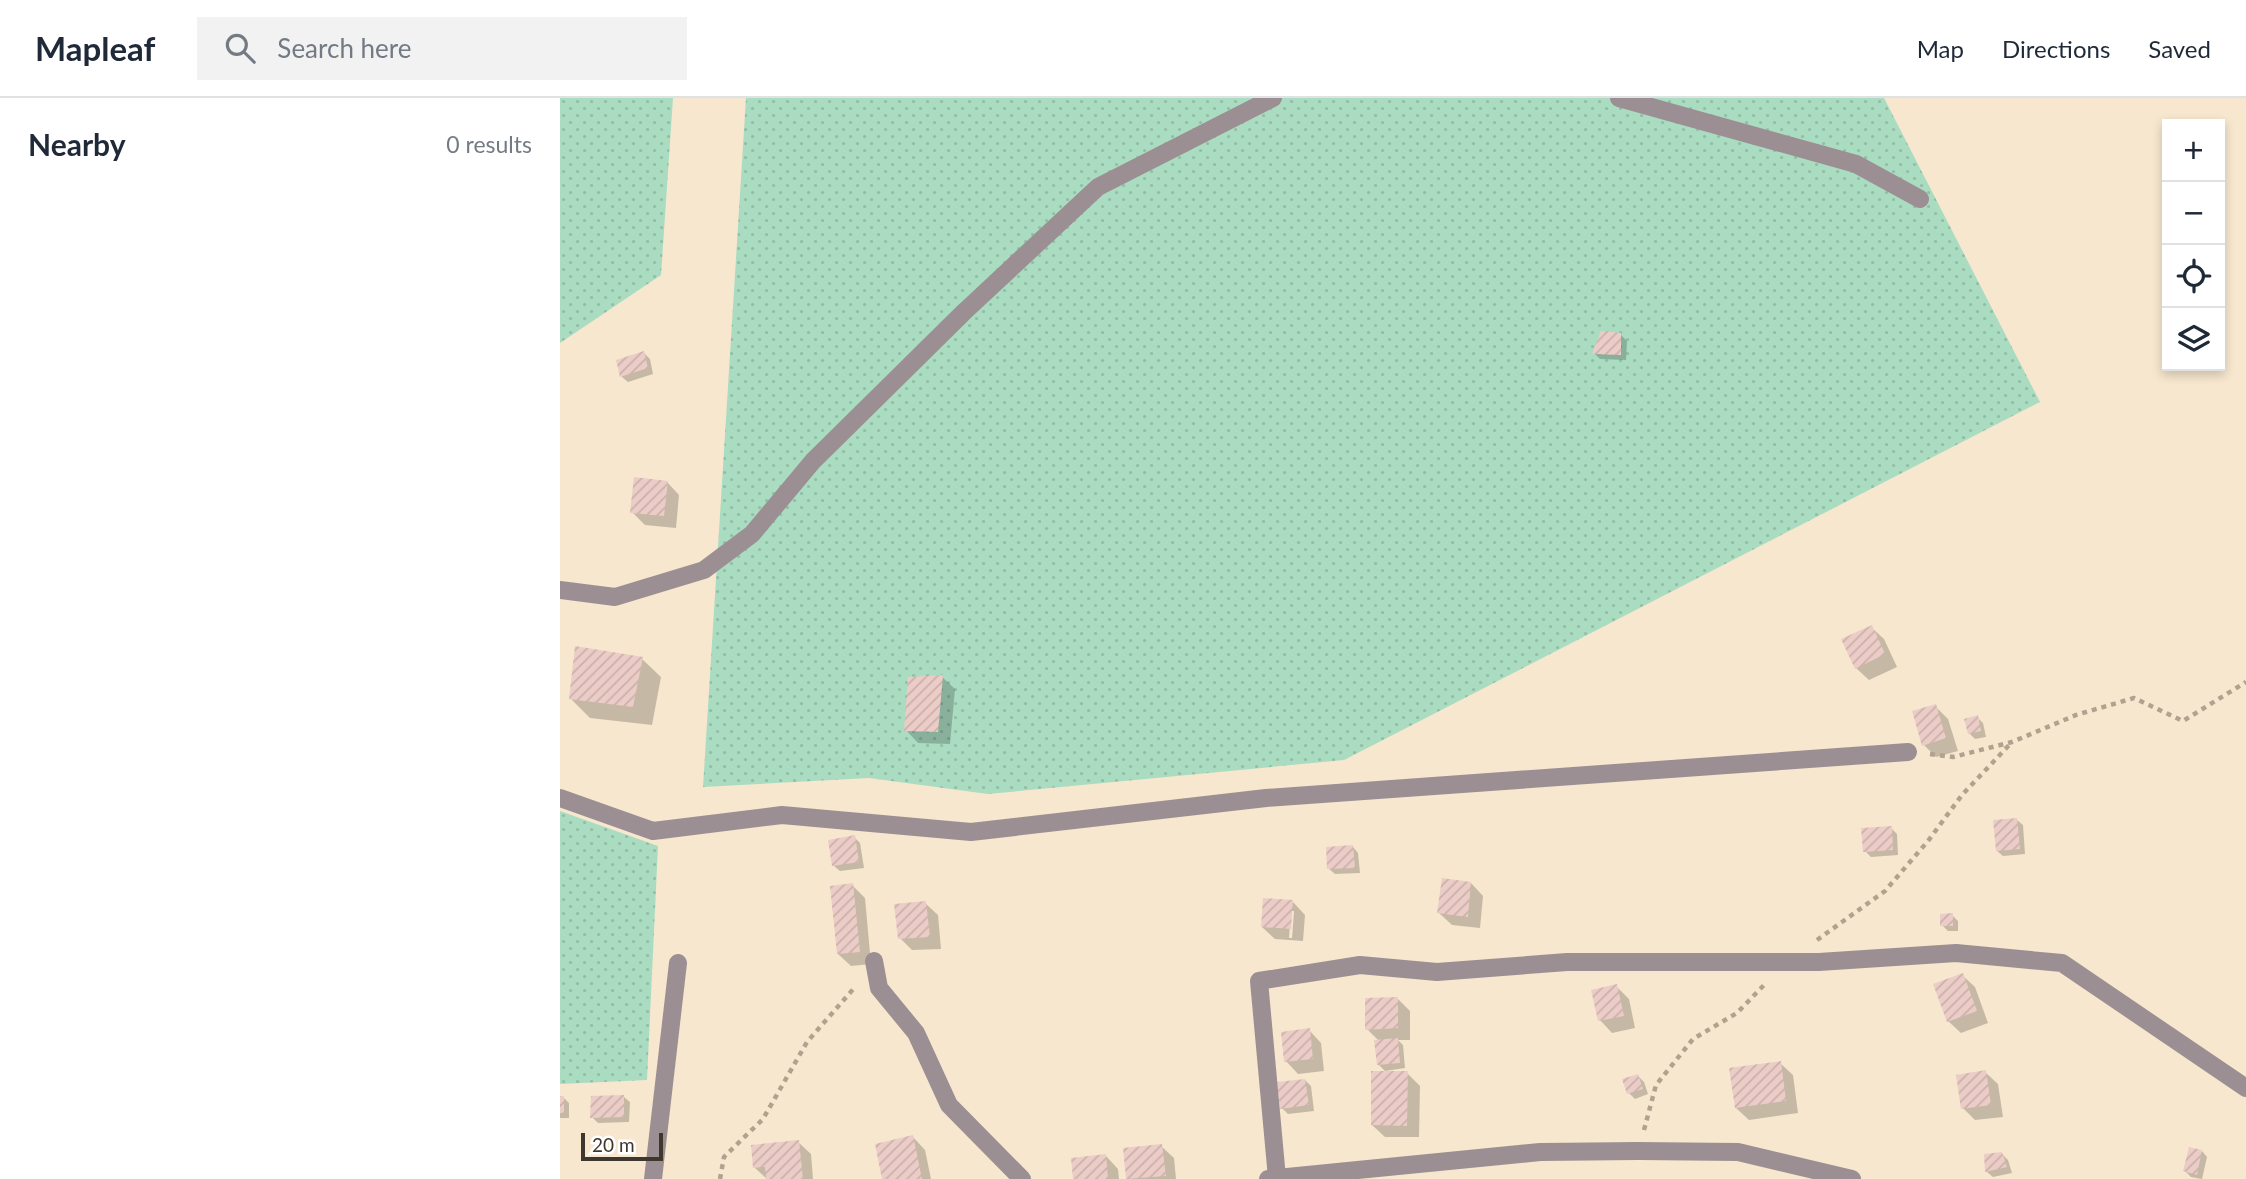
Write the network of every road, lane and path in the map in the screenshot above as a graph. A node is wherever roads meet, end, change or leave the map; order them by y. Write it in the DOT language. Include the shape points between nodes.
graph roads {
  1 [pos="1273,98"];
  2 [pos="1619,98"];
  3 [pos="1920,199"];
  4 [pos="560,590"];
  5 [pos="2246,682"];
  6 [pos="1909,752"];
  7 [pos="560,798"];
  8 [pos="874,961"];
  9 [pos="678,963"];
  10 [pos="2246,1088"];
  11 [pos="653,1179"];
  12 [pos="720,1179"];
  13 [pos="1022,1179"];
  14 [pos="1273,1179"];
  15 [pos="1852,1179"];
  1 -- 4 [label="street" via="1098,187 813,461 752,534 704,570 615,597"];
  2 -- 3 [label="street" via="1856,164"];
  5 -- 6 [label="path" via="2183,721 2134,698 2076,715 2012,742 1953,757"];
  6 -- 7 [label="street" via="1266,798 971,832 782,815 653,831"];
  8 -- 12 [label="path" via="807,1042 763,1119 724,1157"];
  8 -- 13 [label="street" via="879,988 916,1033 949,1105"];
  9 -- 11 [label="street"];
  10 -- 14 [label="street" via="2062,963 1956,953 1819,962 1567,962 1437,972 1360,965 1259,981"];
  14 -- 15 [label="street" via="1540,1152 1638,1151 1738,1152"];
}
